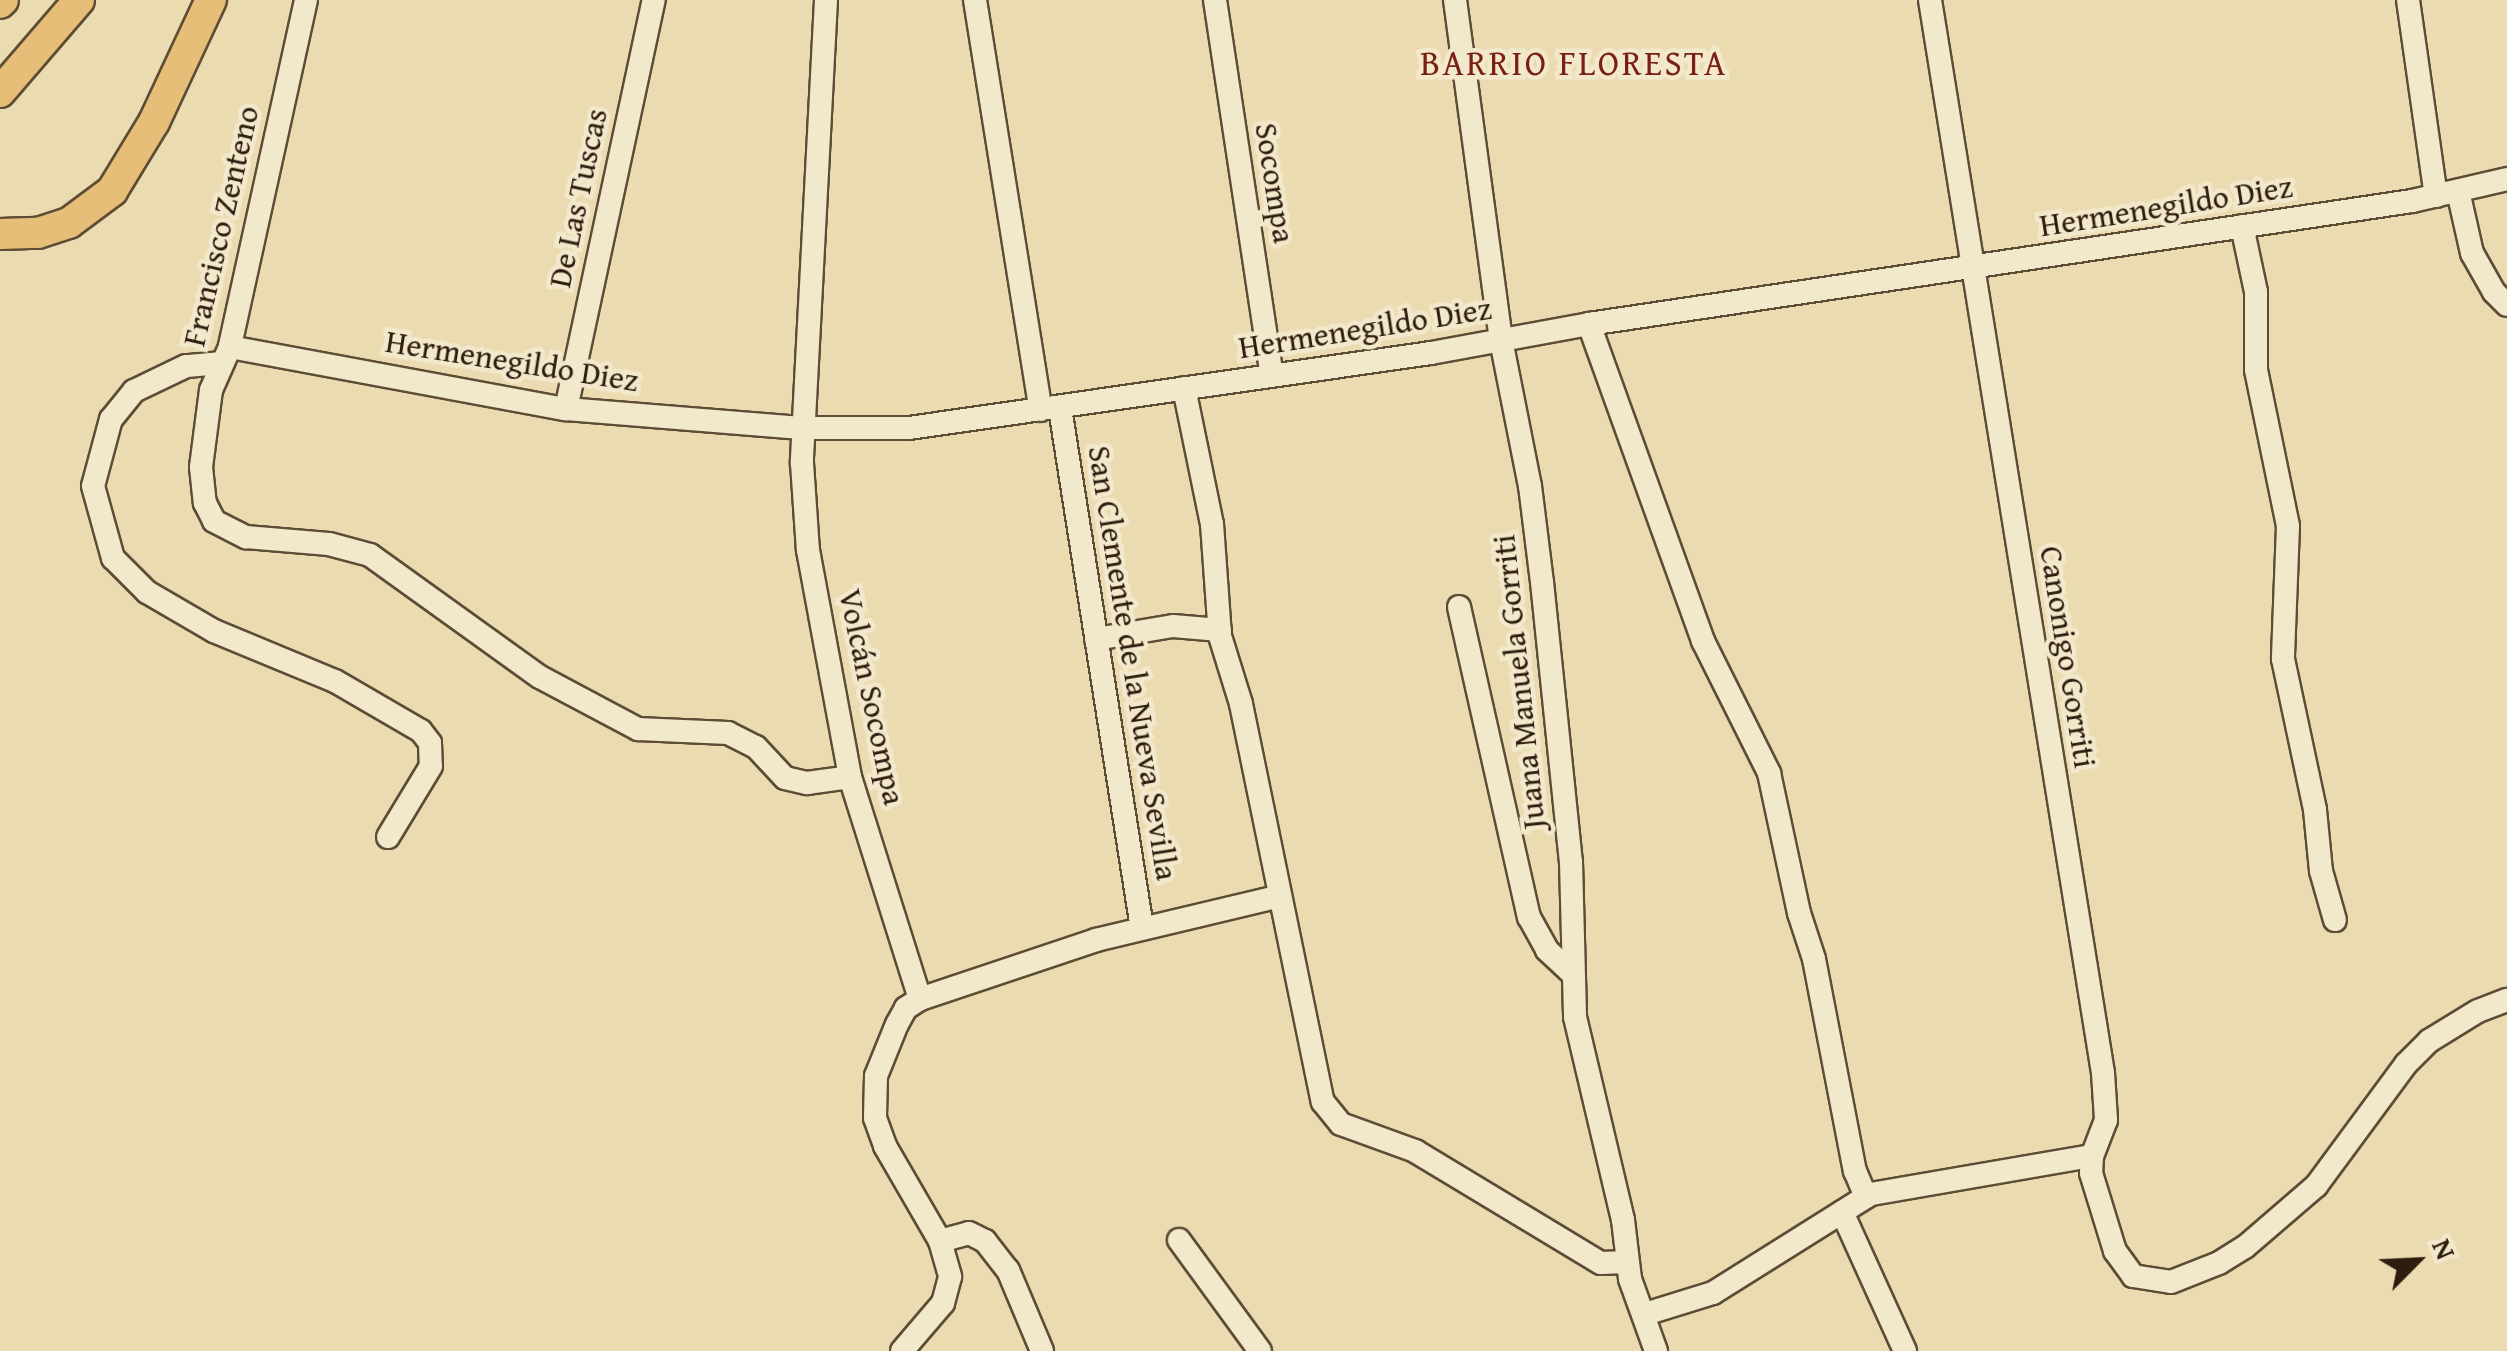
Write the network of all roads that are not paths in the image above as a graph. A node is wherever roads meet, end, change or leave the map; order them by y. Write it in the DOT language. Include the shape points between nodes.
graph roads {
  1 [pos="80,0"];
  2 [pos="211,0"];
  3 [pos="306,0"];
  4 [pos="654,0"];
  5 [pos="826,0"];
  6 [pos="975,0"];
  7 [pos="1215,0"];
  8 [pos="1455,0"];
  9 [pos="1930,0"];
  10 [pos="2408,0"];
  11 [pos="0,92"];
  12 [pos="2507,179"];
  13 [pos="2447,194"];
  14 [pos="2242,226"];
  15 [pos="0,234"];
  16 [pos="1971,269"];
  17 [pos="2507,305"];
  18 [pos="1589,324"];
  19 [pos="1500,340"];
  20 [pos="226,355"];
  21 [pos="1272,375"];
  22 [pos="1184,388"];
  23 [pos="566,409"];
  24 [pos="1050,409"];
  25 [pos="804,428"];
  26 [pos="1459,607"];
  27 [pos="1220,630"];
  28 [pos="1096,639"];
  29 [pos="850,777"];
  30 [pos="388,837"];
  31 [pos="1280,896"];
  32 [pos="2335,920"];
  33 [pos="1142,928"];
  34 [pos="1572,972"];
  35 [pos="920,1000"];
  36 [pos="2507,1000"];
  37 [pos="2092,1156"];
  38 [pos="1866,1198"];
  39 [pos="1842,1212"];
  40 [pos="1179,1240"];
  41 [pos="940,1241"];
  42 [pos="1626,1262"];
  43 [pos="1646,1314"];
  44 [pos="902,1351"];
  45 [pos="1042,1351"];
  46 [pos="1260,1351"];
  47 [pos="1656,1351"];
  48 [pos="1905,1351"];
  1 -- 11 [label="main road"];
  2 -- 15 [label="main road" via="154,122 112,191 69,223"];
  3 -- 20 [label="street, Francisco Zenteno"];
  4 -- 23 [label="street, De Las Tuscas"];
  5 -- 25 [label="street, Volcán Socompa"];
  6 -- 24 [label="street, San Clemente de la Nueva Sevilla"];
  7 -- 21 [label="street, Socompa"];
  8 -- 19 [label="street, Juana Manuela Gorriti"];
  9 -- 16 [label="street, Canonigo Gorriti"];
  10 -- 13 [label="street"];
  12 -- 13 [label="street, Hermenegildo Diez"];
  13 -- 14 [label="street, Hermenegildo Diez"];
  13 -- 17 [label="street" via="2472,252"];
  14 -- 16 [label="street, Hermenegildo Diez"];
  14 -- 32 [label="street" via="2256,292 2256,370 2288,526 2283,659"];
  16 -- 18 [label="street, Hermenegildo Diez"];
  16 -- 37 [label="street, Canonigo Gorriti" via="2103,1072 2106,1120"];
  18 -- 19 [label="street, Hermenegildo Diez"];
  18 -- 38 [label="street" via="1704,641 1769,773"];
  19 -- 21 [label="street, Hermenegildo Diez"];
  19 -- 34 [label="street, Juana Manuela Gorriti" via="1542,582 1572,862"];
  20 -- 23 [label="street, Hermenegildo Diez"];
  20 -- 29 [label="street, Francisco Zenteno" via="212,390 202,467 214,521 258,539 329,544 370,555 581,702 638,729 738,736 786,778"];
  20 -- 30 [label="street, Hermenegildo Diez" via="134,391 111,419 93,486 112,558 148,592 214,631 335,680 421,731 432,766"];
  21 -- 22 [label="street, Hermenegildo Diez"];
  22 -- 24 [label="street, Hermenegildo Diez"];
  22 -- 27 [label="street" via="1212,524"];
  23 -- 25 [label="street, Hermenegildo Diez"];
  24 -- 25 [label="street, Hermenegildo Diez" via="910,428"];
  24 -- 28 [label="street, San Clemente de la Nueva Sevilla"];
  25 -- 29 [label="street, Volcán Socompa" via="808,550"];
  26 -- 34 [label="street" via="1529,916 1546,950"];
  27 -- 28 [label="street" via="1173,626"];
  27 -- 31 [label="street"];
  28 -- 33 [label="street, San Clemente de la Nueva Sevilla"];
  29 -- 35 [label="street, Volcán Socompa"];
  31 -- 33 [label="street"];
  31 -- 42 [label="street" via="1318,1088 1332,1116 1416,1151 1601,1263"];
  33 -- 35 [label="street"];
  34 -- 42 [label="street, Juana Manuela Gorriti" via="1575,1017 1623,1220"];
  35 -- 41 [label="street" via="897,1024 872,1098 884,1146"];
  36 -- 37 [label="street, Canonigo Gorriti" via="2428,1041 2316,1186 2245,1247 2170,1282 2133,1276 2114,1251"];
  37 -- 38 [label="street" via="1881,1190"];
  38 -- 39 [label="street"];
  39 -- 43 [label="street" via="1713,1294"];
  39 -- 48 [label="street"];
  40 -- 46 [label="street"];
  41 -- 44 [label="street" via="950,1277 944,1303"];
  41 -- 45 [label="street" via="970,1233 985,1241 1008,1270"];
  42 -- 43 [label="street, Juana Manuela Gorriti"];
  43 -- 47 [label="street, Juana Manuela Gorriti"];
}
